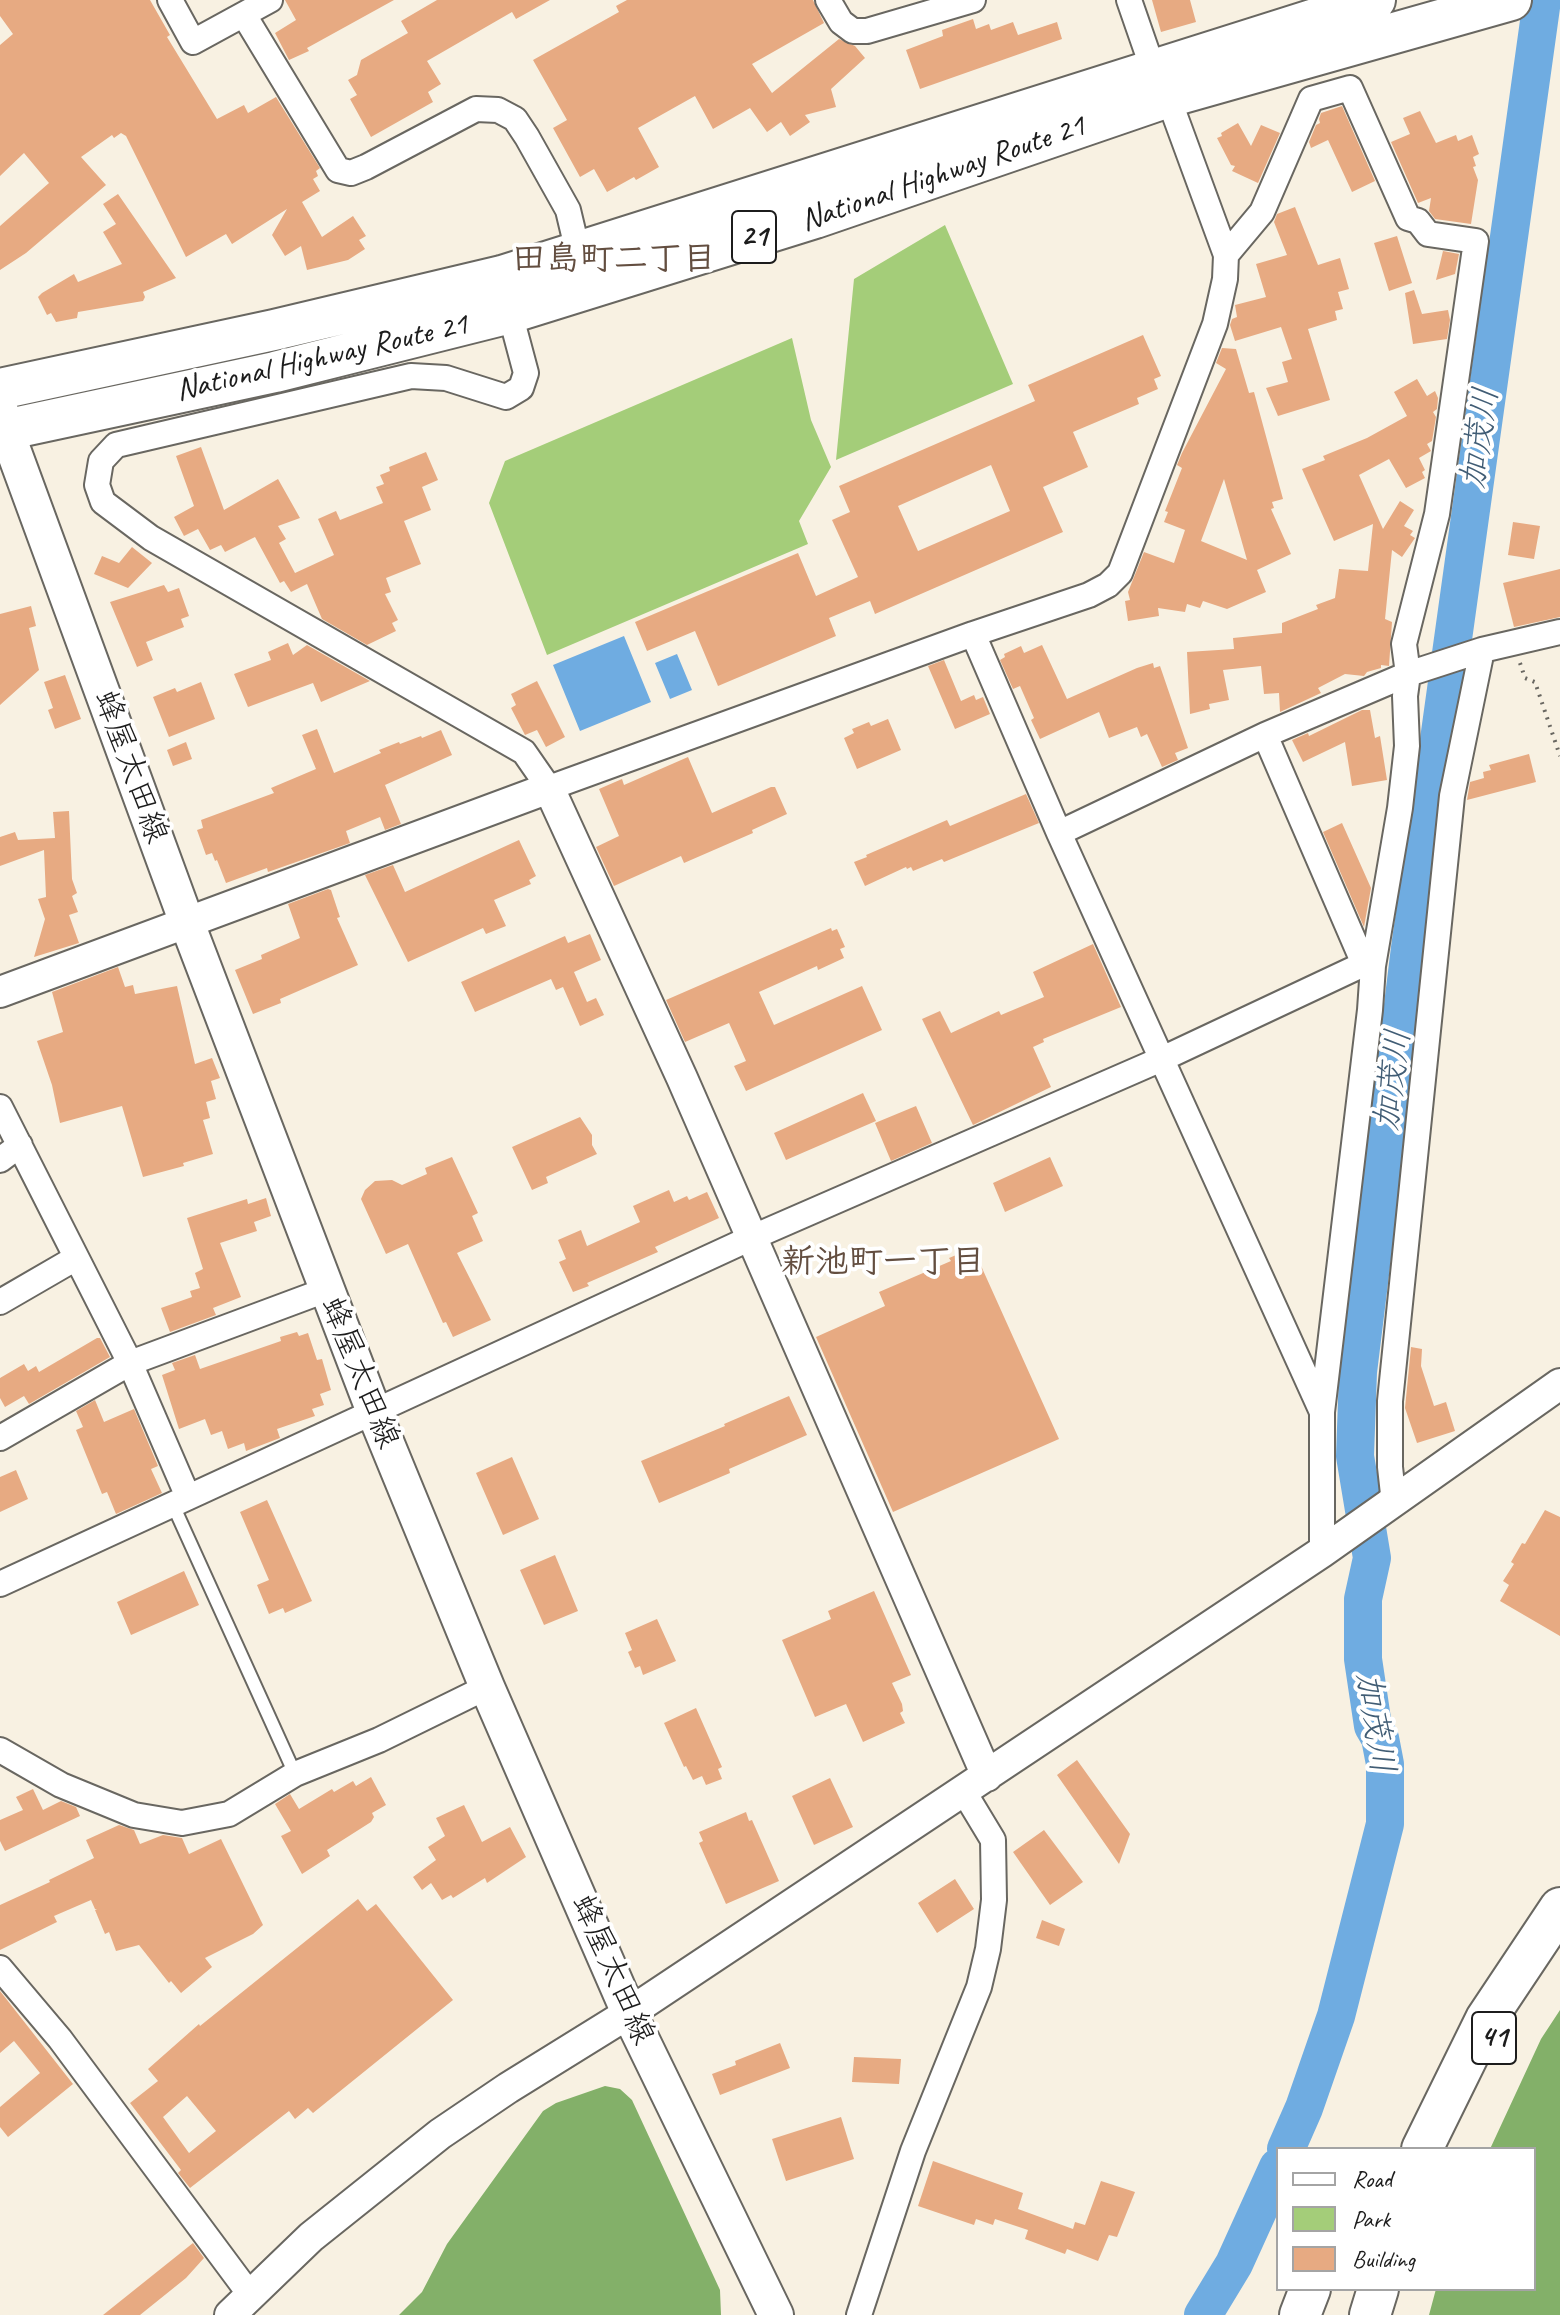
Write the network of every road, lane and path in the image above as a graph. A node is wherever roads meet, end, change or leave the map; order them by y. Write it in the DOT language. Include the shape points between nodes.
graph roads {
  1 [pos="170,0"];
  2 [pos="270,0"];
  3 [pos="828,0"];
  4 [pos="973,0"];
  5 [pos="1129,0"];
  6 [pos="1375,0"];
  7 [pos="1503,2"];
  8 [pos="244,15"];
  9 [pos="1161,85"];
  10 [pos="578,252"];
  11 [pos="1226,255"];
  12 [pos="510,313"];
  13 [pos="0,389"];
  14 [pos="2,423"];
  15 [pos="1560,632"];
  16 [pos="973,634"];
  17 [pos="1515,642"];
  18 [pos="1482,650"];
  19 [pos="1408,674"];
  20 [pos="1265,735"];
  21 [pos="1560,756"];
  22 [pos="549,788"];
  23 [pos="1059,833"];
  24 [pos="187,923"];
  25 [pos="1368,965"];
  26 [pos="0,992"];
  27 [pos="1164,1058"];
  28 [pos="0,1107"];
  29 [pos="20,1145"];
  30 [pos="0,1160"];
  31 [pos="751,1238"];
  32 [pos="76,1258"];
  33 [pos="326,1290"];
  34 [pos="0,1302"];
  35 [pos="130,1363"];
  36 [pos="1560,1384"];
  37 [pos="374,1412"];
  38 [pos="1322,1412"];
  39 [pos="0,1438"];
  40 [pos="181,1501"];
  41 [pos="1394,1503"];
  42 [pos="1322,1552"];
  43 [pos="0,1584"];
  44 [pos="487,1687"];
  45 [pos="0,1750"];
  46 [pos="295,1774"];
  47 [pos="975,1784"];
  48 [pos="1560,1908"];
  49 [pos="1560,1931"];
  50 [pos="0,1968"];
  51 [pos="1527,1983"];
  52 [pos="629,2013"];
  53 [pos="1486,2019"];
  54 [pos="1398,2147"];
  55 [pos="1423,2147"];
  56 [pos="1435,2147"];
  57 [pos="1451,2147"];
  58 [pos="1309,2291"];
  59 [pos="1365,2291"];
  60 [pos="1377,2291"];
  61 [pos="1396,2291"];
  62 [pos="240,2306"];
  63 [pos="776,2315"];
  64 [pos="859,2315"];
  65 [pos="1300,2315"];
  66 [pos="1358,2315"];
  67 [pos="1370,2315"];
  68 [pos="1389,2315"];
  1 -- 8 [label="street" via="193,42"];
  2 -- 8 [label="street"];
  3 -- 4 [label="street" via="841,22 853,31 867,31"];
  5 -- 9 [label="street"];
  6 -- 9 [label="highway, National Highway Route 21 / 21"];
  7 -- 9 [label="highway, National Highway Route 21 / 21"];
  8 -- 10 [label="street" via="338,170 351,173 366,167 476,109 498,110 515,119 534,149 568,210"];
  9 -- 10 [label="highway, National Highway Route 21 / 21"];
  9 -- 11 [label="street"];
  9 -- 12 [label="highway, National Highway Route 21 / 21" via="815,218"];
  10 -- 13 [label="highway, National Highway Route 21 / 21" via="502,276"];
  11 -- 16 [label="street" via="1215,324 1120,573 1089,595"];
  11 -- 19 [label="street" via="1262,212 1311,99 1350,88 1408,218 1428,234 1476,241 1437,514 1404,644"];
  12 -- 14 [label="highway, National Highway Route 21 / 21" via="275,372"];
  12 -- 22 [label="street" via="526,373 521,388 506,397 446,378 411,376 116,445 101,461 97,485 103,502 151,538 524,752"];
  14 -- 24 [label="main road, 蜂屋太田線"];
  15 -- 17 [label="street"];
  16 -- 22 [label="street"];
  16 -- 23 [label="street"];
  17 -- 18 [label="street"];
  17 -- 21 [label="path"];
  18 -- 19 [label="street"];
  18 -- 41 [label="street" via="1452,796 1390,1401"];
  19 -- 20 [label="street"];
  19 -- 25 [label="street" via="1400,808"];
  20 -- 23 [label="street"];
  20 -- 25 [label="street"];
  22 -- 24 [label="street"];
  22 -- 31 [label="street"];
  23 -- 27 [label="street"];
  24 -- 26 [label="street"];
  24 -- 33 [label="main road, 蜂屋太田線"];
  25 -- 27 [label="street"];
  25 -- 38 [label="street" via="1370,1010"];
  27 -- 31 [label="street"];
  27 -- 38 [label="street"];
  28 -- 29 [label="street"];
  29 -- 30 [label="street"];
  29 -- 32 [label="street"];
  31 -- 37 [label="street"];
  31 -- 47 [label="street"];
  32 -- 34 [label="street"];
  32 -- 35 [label="street"];
  33 -- 35 [label="street"];
  33 -- 37 [label="main road, 蜂屋太田線"];
  35 -- 39 [label="street"];
  35 -- 40 [label="street"];
  36 -- 41 [label="street"];
  37 -- 40 [label="street"];
  37 -- 44 [label="main road, 蜂屋太田線"];
  38 -- 42 [label="street"];
  40 -- 43 [label="street"];
  40 -- 46 [label="lane"];
  41 -- 42 [label="street"];
  42 -- 47 [label="street"];
  44 -- 46 [label="street"];
  44 -- 52 [label="main road, 蜂屋太田線"];
  45 -- 46 [label="street" via="61,1785 134,1815 182,1823 229,1814"];
  47 -- 52 [label="street"];
  47 -- 64 [label="street" via="993,1840 988,1949 979,1987 913,2151"];
  48 -- 53 [label="highway, 41"];
  49 -- 51 [label="highway, 41"];
  50 -- 62 [label="street" via="60,2039"];
  51 -- 56 [label="highway, 41"];
  51 -- 57 [label="highway, 41"];
  52 -- 62 [label="street" via="440,2134 311,2237"];
  52 -- 63 [label="main road, 蜂屋太田線"];
  53 -- 54 [label="highway, 41"];
  53 -- 55 [label="highway, 41"];
  58 -- 65 [label="highway"];
  59 -- 66 [label="highway"];
  60 -- 67 [label="highway"];
  61 -- 68 [label="highway"];
}
